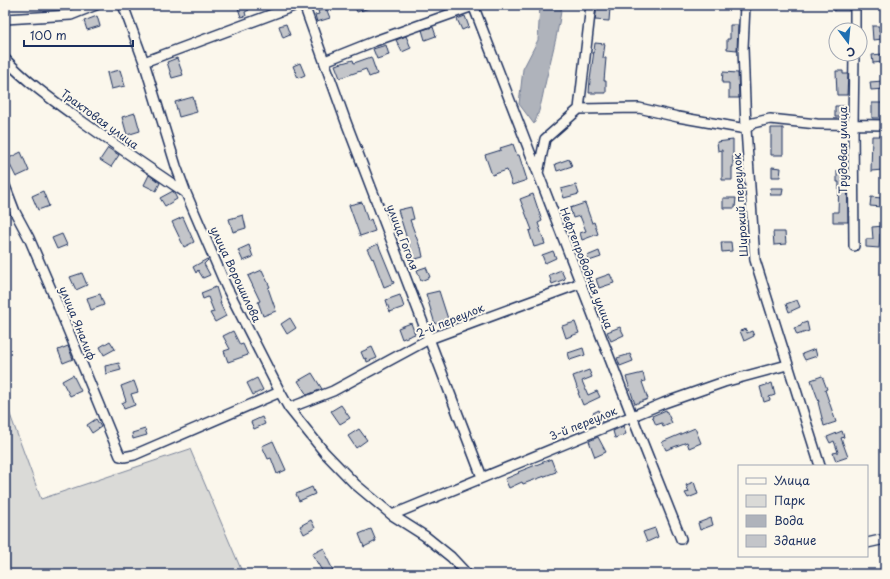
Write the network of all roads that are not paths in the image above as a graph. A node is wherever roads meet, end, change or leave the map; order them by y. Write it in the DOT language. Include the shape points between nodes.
graph roads {
  1 [pos="96,5"];
  2 [pos="123,5"];
  3 [pos="297,5"];
  4 [pos="304,5"];
  5 [pos="473,5"];
  6 [pos="591,5"];
  7 [pos="745,5"];
  8 [pos="855,5"];
  9 [pos="5,19"];
  10 [pos="854,22"];
  11 [pos="5,59"];
  12 [pos="325,61"];
  13 [pos="144,62"];
  14 [pos="854,62"];
  15 [pos="579,109"];
  16 [pos="885,125"];
  17 [pos="853,126"];
  18 [pos="746,129"];
  19 [pos="538,173"];
  20 [pos="5,186"];
  21 [pos="186,193"];
  22 [pos="854,246"];
  23 [pos="581,284"];
  24 [pos="429,339"];
  25 [pos="787,365"];
  26 [pos="280,392"];
  27 [pos="289,408"];
  28 [pos="632,416"];
  29 [pos="820,465"];
  30 [pos="482,477"];
  31 [pos="392,516"];
  32 [pos="681,539"];
  33 [pos="885,539"];
  34 [pos="868,543"];
  35 [pos="467,574"];
  1 -- 9 [label="street" via="71,15"];
  2 -- 13 [label="street, улица Ворошилова"];
  3 -- 13 [label="street"];
  4 -- 12 [label="street, улица Гоголя"];
  5 -- 12 [label="street"];
  5 -- 19 [label="street, Нефтепроводная улица"];
  6 -- 15 [label="street"];
  7 -- 18 [label="street, Широкий переулок" via="743,48"];
  8 -- 10 [label="street"];
  11 -- 21 [label="street, Трактовая улица" via="55,102"];
  12 -- 24 [label="street, улица Гоголя"];
  13 -- 21 [label="street, улица Ворошилова"];
  14 -- 17 [label="street, Трудовая улица"];
  15 -- 18 [label="street" via="639,108"];
  15 -- 19 [label="street" via="545,139"];
  16 -- 17 [label="street"];
  17 -- 18 [label="street" via="770,118 753,123"];
  17 -- 22 [label="street, Трудовая улица"];
  18 -- 25 [label="street, Широкий переулок" via="755,260"];
  19 -- 23 [label="street, Нефтепроводная улица"];
  20 -- 26 [label="street, улица Яналиф" via="120,456 134,455"];
  21 -- 26 [label="street, улица Ворошилова" via="226,286"];
  23 -- 24 [label="street, 2-й переулок"];
  23 -- 28 [label="street, Нефтепроводная улица"];
  24 -- 27 [label="street, 2-й переулок" via="334,391"];
  24 -- 30 [label="street, улица Гоголя"];
  25 -- 28 [label="street, 3-й переулок" via="716,385"];
  25 -- 29 [label="street, Широкий переулок"];
  26 -- 27 [label="street, улица Ворошилова"];
  27 -- 31 [label="street, улица Ворошилова" via="325,453 355,484"];
  28 -- 30 [label="street, 3-й переулок"];
  28 -- 32 [label="street, Нефтепроводная улица"];
  30 -- 31 [label="street, 3-й переулок"];
  31 -- 35 [label="street, улица Ворошилова" via="425,536"];
  33 -- 34 [label="street"];
}
